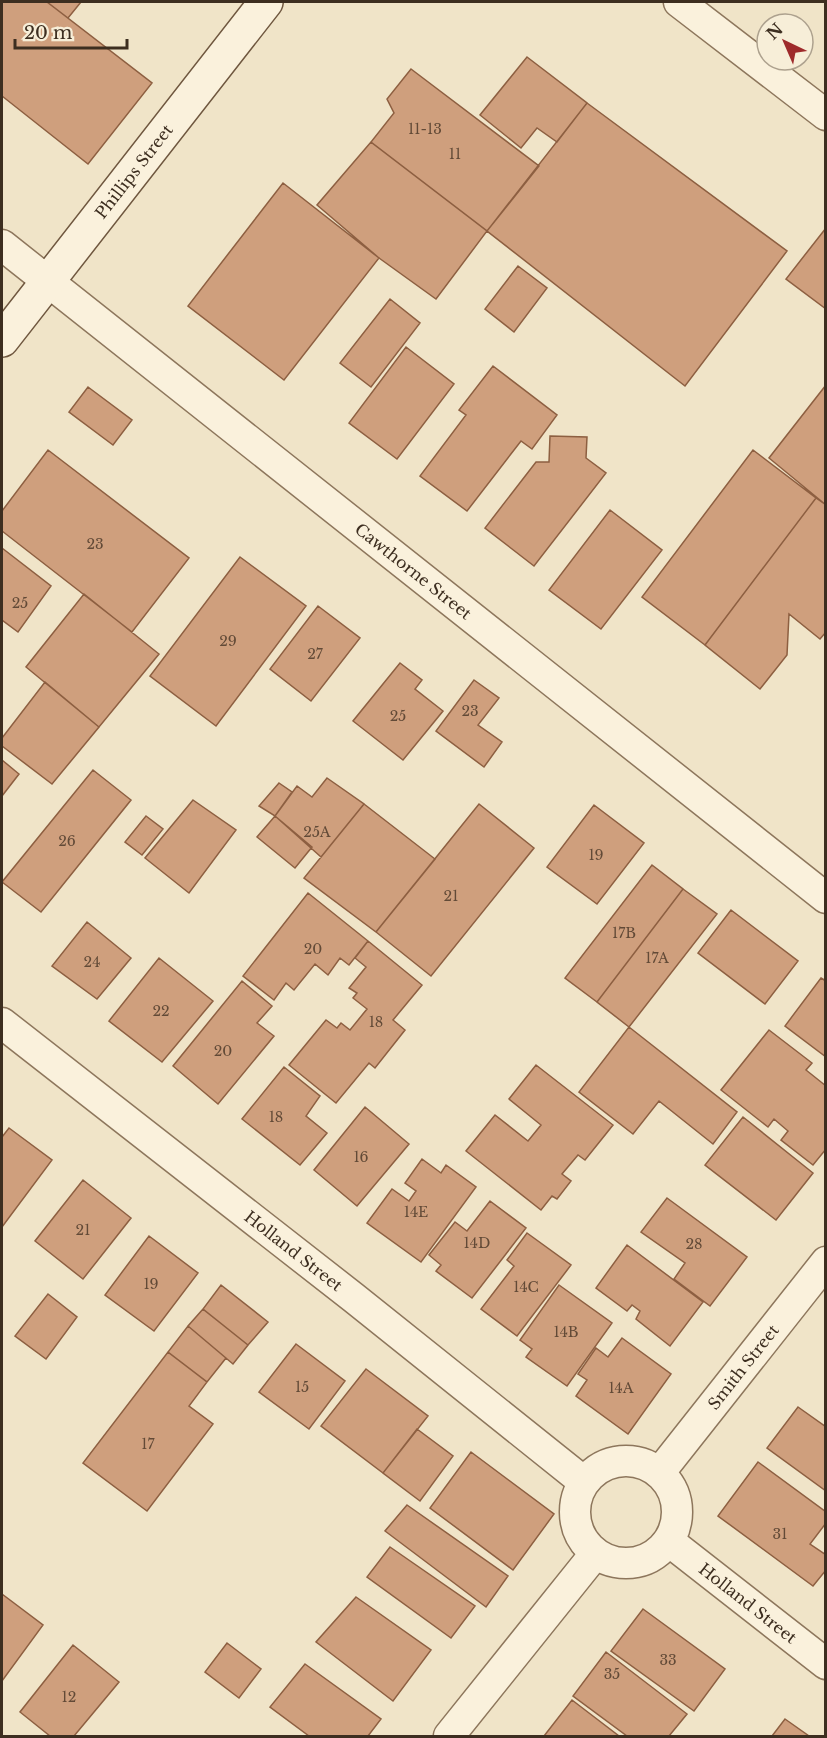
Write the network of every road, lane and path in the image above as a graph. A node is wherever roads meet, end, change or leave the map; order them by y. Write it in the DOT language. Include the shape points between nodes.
graph roads {
  1 [pos="266,2"];
  2 [pos="679,2"];
  3 [pos="825,115"];
  4 [pos="2,245"];
  5 [pos="47,281"];
  6 [pos="2,340"];
  7 [pos="825,898"];
  8 [pos="2,1023"];
  9 [pos="825,1262"];
  10 [pos="660,1472"];
  11 [pos="584,1482"];
  12 [pos="670,1542"];
  13 [pos="595,1554"];
  14 [pos="825,1664"];
  15 [pos="449,1737"];
  1 -- 5 [label="street, Phillips Street"];
  2 -- 3 [label="street"];
  4 -- 5 [label="street, Cawthorne Street"];
  5 -- 6 [label="street, Phillips Street"];
  5 -- 7 [label="street, Cawthorne Street"];
  8 -- 11 [label="street, Holland Street"];
  9 -- 10 [label="street, Smith Street"];
  10 -- 11 [label="street" via="634,1460 606,1464"];
  10 -- 12 [label="street" via="675,1492 678,1518"];
  11 -- 13 [label="street" via="574,1507 578,1533"];
  12 -- 13 [label="street" via="648,1560 621,1564"];
  12 -- 14 [label="street, Holland Street"];
  13 -- 15 [label="street"];
}
